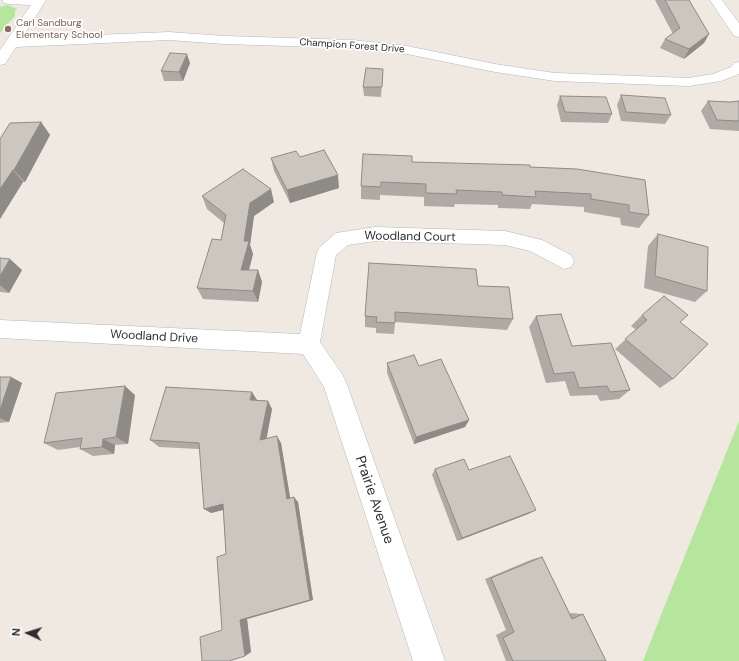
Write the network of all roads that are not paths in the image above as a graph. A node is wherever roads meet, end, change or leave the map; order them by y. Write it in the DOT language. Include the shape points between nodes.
graph roads {
  1 [pos="8,0"];
  2 [pos="39,0"];
  3 [pos="716,0"];
  4 [pos="739,33"];
  5 [pos="12,43"];
  6 [pos="0,61"];
  7 [pos="738,68"];
  8 [pos="564,261"];
  9 [pos="0,330"];
  10 [pos="309,344"];
  11 [pos="429,661"];
  1 -- 2 [label="street"];
  2 -- 5 [label="street"];
  3 -- 4 [label="street"];
  5 -- 6 [label="street"];
  5 -- 7 [label="street, Champion Forest Drive" via="169,36 352,44 406,50 521,73 594,79 689,82 716,78"];
  8 -- 10 [label="street, Woodland Court" via="535,245 505,238 375,234 342,238 327,252"];
  9 -- 10 [label="street, Woodland Drive"];
  10 -- 11 [label="street, Prairie Avenue" via="334,382"];
}
